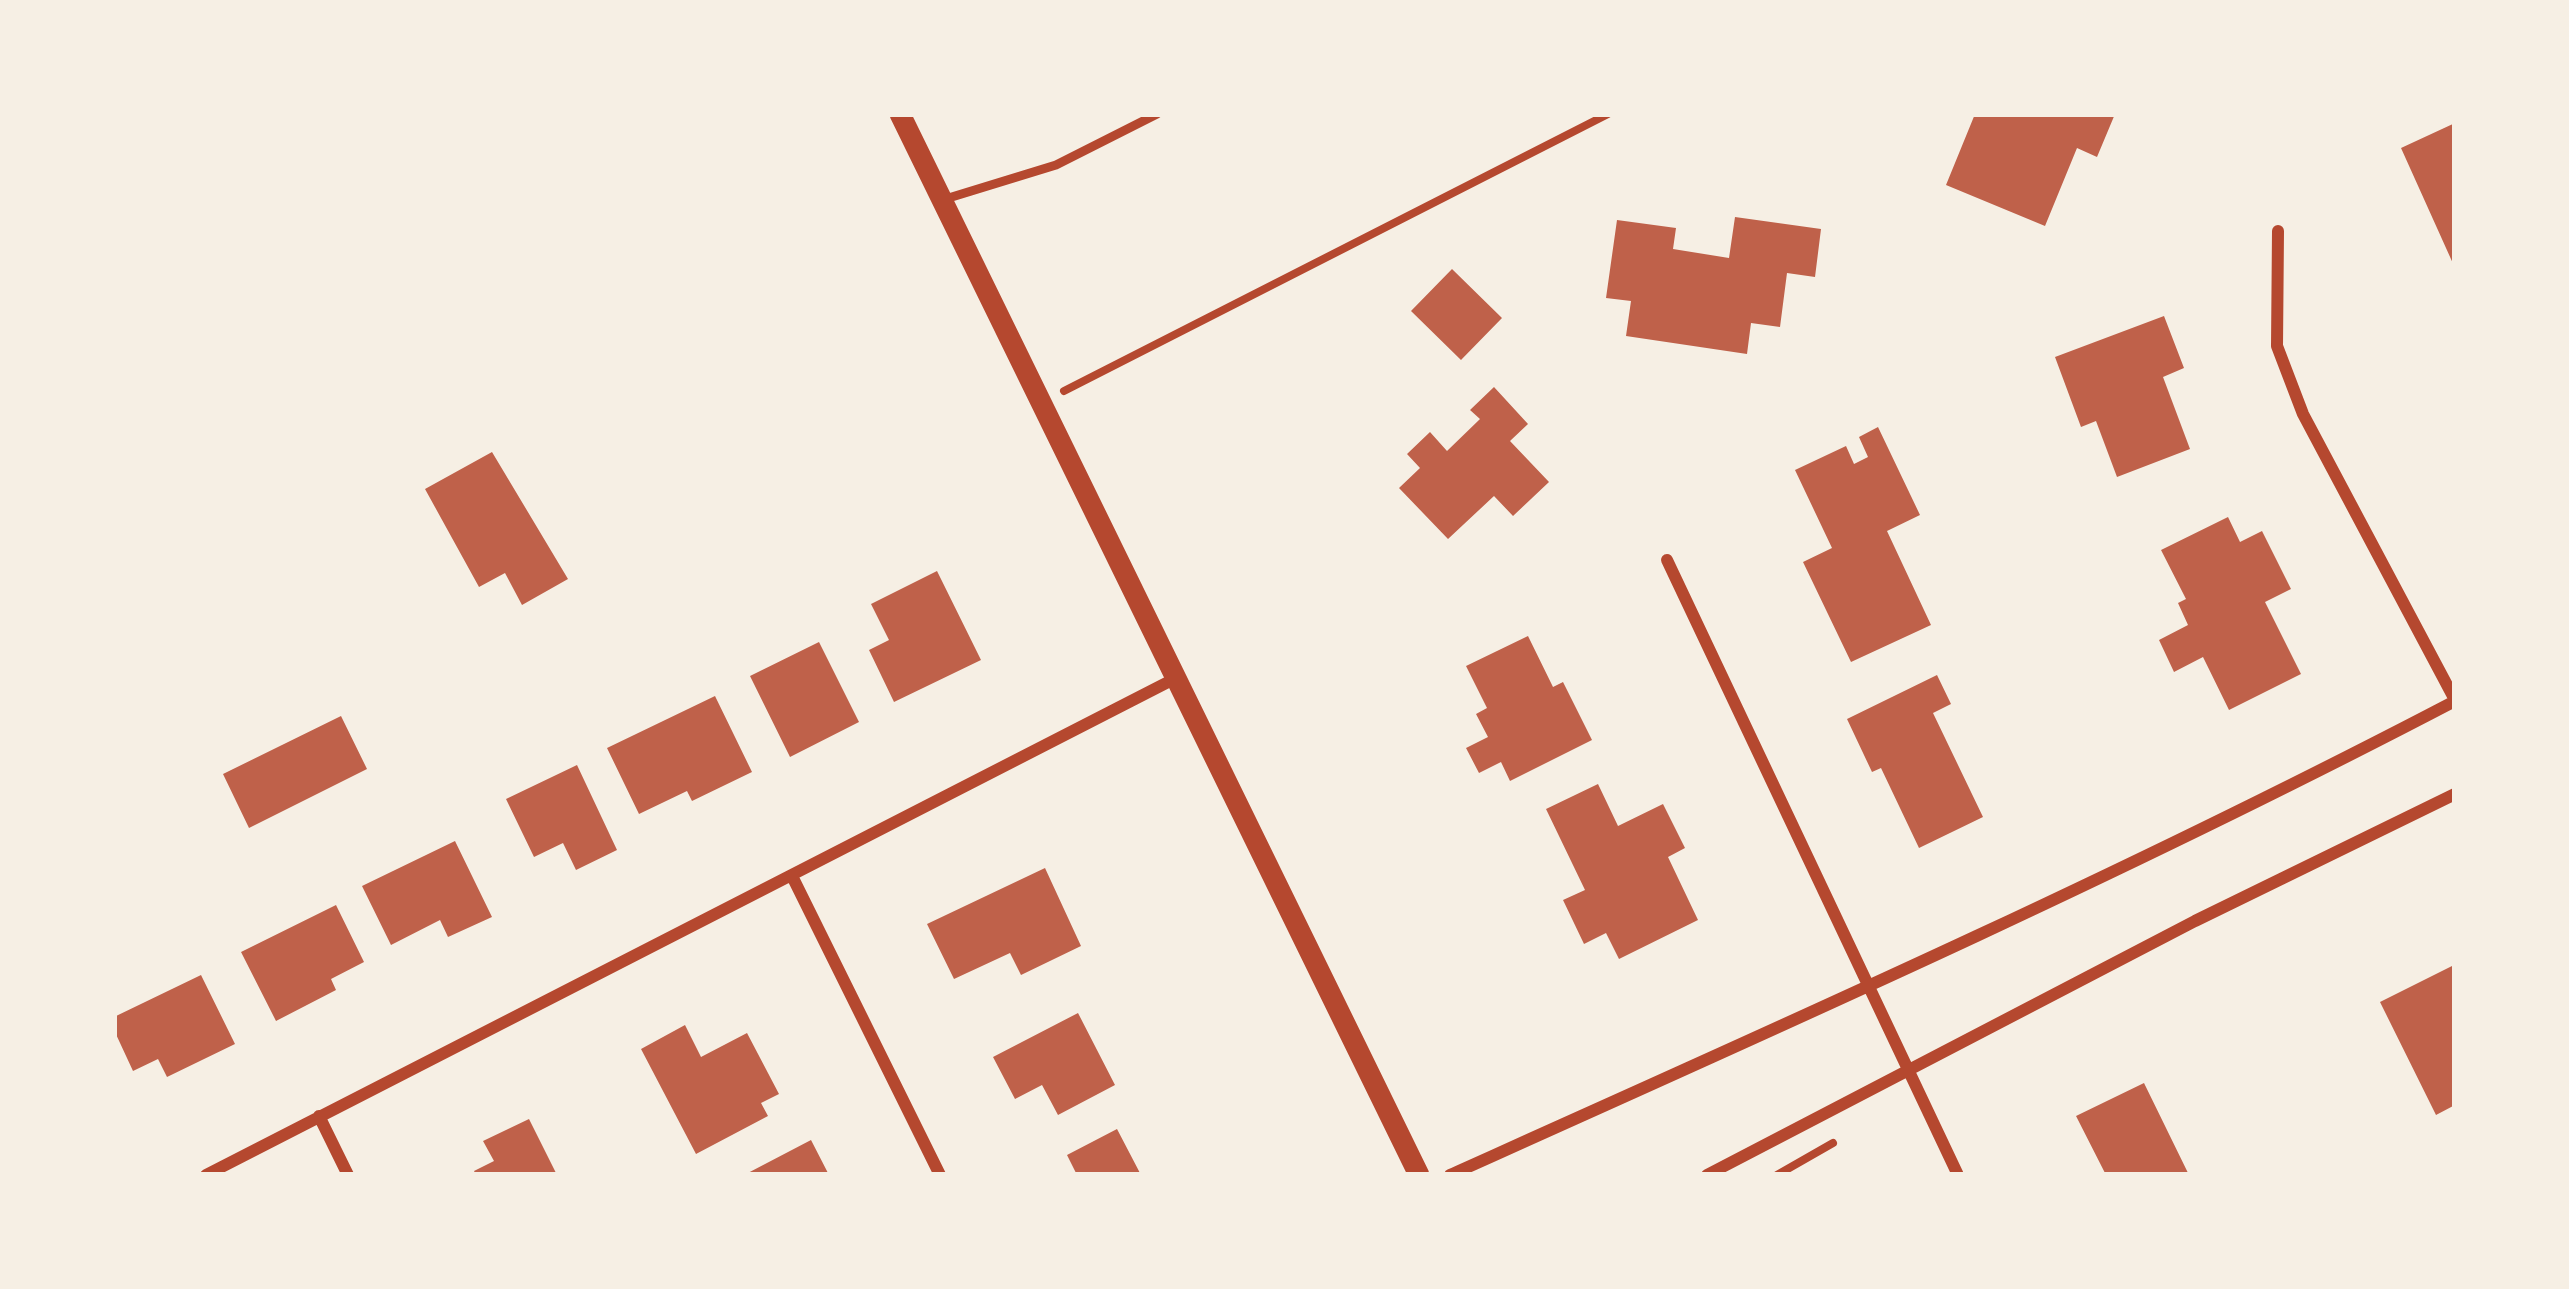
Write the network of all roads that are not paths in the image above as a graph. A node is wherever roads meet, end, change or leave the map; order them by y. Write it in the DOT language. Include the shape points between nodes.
graph roads {
  1 [pos="900,114"];
  2 [pos="1157,114"];
  3 [pos="942,200"];
  4 [pos="2278,231"];
  5 [pos="1667,560"];
  6 [pos="1176,678"];
  7 [pos="2455,700"];
  8 [pos="2455,794"];
  9 [pos="792,876"];
  10 [pos="1867,991"];
  11 [pos="1910,1070"];
  12 [pos="319,1116"];
  13 [pos="206,1175"];
  14 [pos="348,1175"];
  15 [pos="940,1175"];
  16 [pos="1420,1175"];
  17 [pos="1450,1175"];
  18 [pos="1707,1175"];
  19 [pos="1958,1175"];
  1 -- 3 [label="street"];
  2 -- 3 [label="lane" via="1056,164"];
  3 -- 6 [label="street"];
  4 -- 7 [label="street" via="2283,363"];
  5 -- 10 [label="street"];
  6 -- 9 [label="street"];
  6 -- 16 [label="street"];
  7 -- 10 [label="street"];
  8 -- 11 [label="street"];
  9 -- 12 [label="street"];
  9 -- 15 [label="street"];
  10 -- 11 [label="street"];
  10 -- 17 [label="street"];
  11 -- 18 [label="street"];
  11 -- 19 [label="street"];
  12 -- 13 [label="street"];
  12 -- 14 [label="street"];
}
